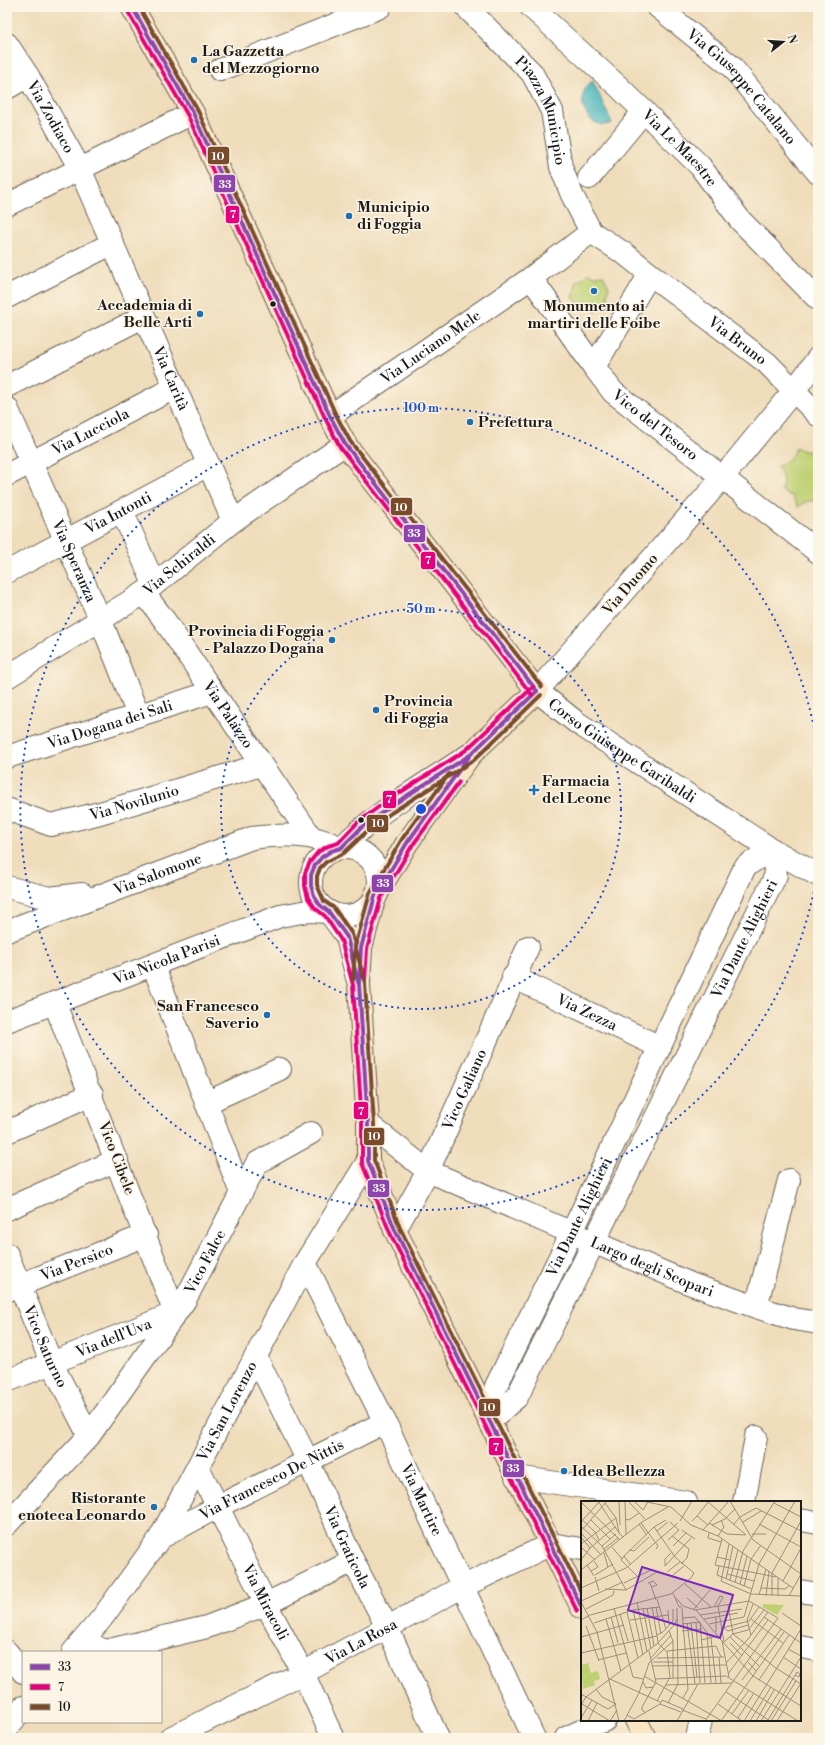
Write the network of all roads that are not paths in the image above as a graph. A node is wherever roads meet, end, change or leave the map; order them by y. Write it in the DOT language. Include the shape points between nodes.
graph roads {
  1 [pos="132,7"];
  2 [pos="380,7"];
  3 [pos="466,7"];
  4 [pos="531,7"];
  5 [pos="658,7"];
  6 [pos="7,44"];
  7 [pos="220,70"];
  8 [pos="28,76"];
  9 [pos="7,88"];
  10 [pos="644,111"];
  11 [pos="193,113"];
  12 [pos="80,169"];
  13 [pos="818,173"];
  14 [pos="589,178"];
  15 [pos="90,192"];
  16 [pos="7,205"];
  17 [pos="592,232"];
  18 [pos="111,244"];
  19 [pos="650,274"];
  20 [pos="531,278"];
  21 [pos="7,297"];
  22 [pos="818,299"];
  23 [pos="143,317"];
  24 [pos="818,358"];
  25 [pos="594,367"];
  26 [pos="7,386"];
  27 [pos="174,388"];
  28 [pos="794,389"];
  29 [pos="7,408"];
  30 [pos="818,415"];
  31 [pos="330,416"];
  32 [pos="345,444"];
  33 [pos="31,463"];
  34 [pos="208,465"];
  35 [pos="7,476"];
  36 [pos="723,476"];
  37 [pos="122,511"];
  38 [pos="233,521"];
  39 [pos="66,542"];
  40 [pos="818,552"];
  41 [pos="7,572"];
  42 [pos="149,589"];
  43 [pos="101,620"];
  44 [pos="7,677"];
  45 [pos="537,691"];
  46 [pos="212,692"];
  47 [pos="138,715"];
  48 [pos="470,755"];
  49 [pos="7,757"];
  50 [pos="261,765"];
  51 [pos="7,809"];
  52 [pos="311,837"];
  53 [pos="341,848"];
  54 [pos="771,849"];
  55 [pos="818,875"];
  56 [pos="7,887"];
  57 [pos="113,890"];
  58 [pos="375,896"];
  59 [pos="329,912"];
  60 [pos="7,931"];
  61 [pos="528,946"];
  62 [pos="153,965"];
  63 [pos="513,977"];
  64 [pos="359,984"];
  65 [pos="55,1004"];
  66 [pos="7,1021"];
  67 [pos="660,1047"];
  68 [pos="280,1069"];
  69 [pos="92,1094"];
  70 [pos="206,1103"];
  71 [pos="368,1124"];
  72 [pos="7,1132"];
  73 [pos="312,1133"];
  74 [pos="117,1160"];
  75 [pos="368,1161"];
  76 [pos="428,1172"];
  77 [pos="789,1180"];
  78 [pos="241,1193"];
  79 [pos="7,1209"];
  80 [pos="395,1230"];
  81 [pos="572,1232"];
  82 [pos="146,1235"];
  83 [pos="595,1243"];
  84 [pos="7,1254"];
  85 [pos="305,1263"];
  86 [pos="13,1288"];
  87 [pos="756,1307"];
  88 [pos="175,1313"];
  89 [pos="818,1323"];
  90 [pos="256,1357"];
  91 [pos="51,1362"];
  92 [pos="7,1381"];
  93 [pos="490,1420"];
  94 [pos="385,1422"];
  95 [pos="89,1436"];
  96 [pos="756,1437"];
  97 [pos="308,1461"];
  98 [pos="198,1467"];
  99 [pos="516,1477"];
  100 [pos="679,1501"];
  101 [pos="744,1501"];
  102 [pos="219,1506"];
  103 [pos="9,1516"];
  104 [pos="801,1520"];
  105 [pos="818,1522"];
  106 [pos="160,1538"];
  107 [pos="551,1544"];
  108 [pos="581,1549"];
  109 [pos="353,1561"];
  110 [pos="462,1587"];
  111 [pos="801,1591"];
  112 [pos="818,1594"];
  113 [pos="266,1604"];
  114 [pos="581,1606"];
  115 [pos="387,1627"];
  116 [pos="78,1646"];
  117 [pos="801,1647"];
  118 [pos="818,1650"];
  119 [pos="7,1652"];
  120 [pos="22,1671"];
  121 [pos="303,1673"];
  122 [pos="22,1708"];
  123 [pos="603,1721"];
  124 [pos="636,1721"];
  125 [pos="701,1721"];
  126 [pos="7,1729"];
  127 [pos="196,1732"];
  128 [pos="170,1738"];
  129 [pos="333,1738"];
  130 [pos="438,1738"];
  131 [pos="534,1738"];
  132 [pos="566,1738"];
  133 [pos="645,1738"];
  134 [pos="697,1738"];
  1 -- 11 [label="street, Corso Giuseppe Garibaldi"];
  2 -- 7 [label="street"];
  3 -- 17 [label="street, Piazza Municipio" via="532,73 552,110 561,167 572,195"];
  4 -- 10 [label="street, Via Le Maestre"];
  5 -- 13 [label="street, Via Giuseppe Catalano" via="731,66"];
  6 -- 8 [label="street, Via Zodiaco"];
  8 -- 9 [label="street"];
  8 -- 12 [label="street, Via Zodiaco"];
  10 -- 14 [label="street"];
  10 -- 22 [label="street, Via Le Maestre" via="700,166 740,220"];
  11 -- 12 [label="street"];
  11 -- 31 [label="street, Corso Giuseppe Garibaldi"];
  12 -- 15 [label="street, Via Zodiaco"];
  12 -- 16 [label="street"];
  15 -- 18 [label="street, Via Carità"];
  17 -- 19 [label="street, Via Bruno"];
  17 -- 20 [label="street, Via Luciano Mele"];
  18 -- 21 [label="street"];
  18 -- 23 [label="street, Via Carità"];
  19 -- 25 [label="street"];
  19 -- 28 [label="street, Via Bruno" via="767,363"];
  20 -- 25 [label="street, Vico del Tesoro"];
  20 -- 31 [label="street, Via Luciano Mele"];
  23 -- 26 [label="street"];
  23 -- 27 [label="street, Via Carità"];
  24 -- 28 [label="street"];
  25 -- 36 [label="street, Vico del Tesoro" via="613,392"];
  27 -- 33 [label="street, Via Lucciola"];
  27 -- 34 [label="street, Via Carità"];
  28 -- 30 [label="street, Via Bruno"];
  28 -- 36 [label="street, Via Duomo"];
  29 -- 33 [label="street, Via Speranza"];
  31 -- 32 [label="street, Corso Giuseppe Garibaldi"];
  32 -- 38 [label="street, Via Schiraldi"];
  32 -- 45 [label="street, Corso Giuseppe Garibaldi"];
  33 -- 35 [label="street, Via Lucciola"];
  33 -- 39 [label="street, Via Speranza"];
  34 -- 37 [label="street, Via Intonti"];
  34 -- 38 [label="street, Via Carità"];
  36 -- 40 [label="street, Vico del Tesoro"];
  36 -- 45 [label="street, Via Duomo"];
  37 -- 39 [label="street, Via Intonti"];
  37 -- 42 [label="street, Via Palazzo"];
  38 -- 42 [label="street, Via Schiraldi"];
  39 -- 41 [label="street, Via Intonti"];
  39 -- 43 [label="street, Via Speranza"];
  42 -- 43 [label="street, Via Schiraldi"];
  42 -- 46 [label="street, Via Palazzo" via="165,621"];
  43 -- 44 [label="street, Via Schiraldi"];
  43 -- 47 [label="street, Via Speranza"];
  45 -- 48 [label="street"];
  45 -- 54 [label="street, Corso Giuseppe Garibaldi" via="576,722"];
  46 -- 47 [label="street, Via Dogana dei Sali"];
  46 -- 50 [label="street, Via Palazzo"];
  47 -- 49 [label="street, Via Dogana dei Sali"];
  48 -- 53 [label="street" via="388,808 361,828"];
  48 -- 58 [label="street" via="407,843"];
  50 -- 51 [label="street, Via Novilunio" via="51,825"];
  50 -- 52 [label="street, Via Palazzo"];
  52 -- 53 [label="street, Via Salomone" via="328,841"];
  52 -- 57 [label="street, Via Salomone" via="280,834 252,838"];
  53 -- 58 [label="street" via="351,848 369,858 378,876"];
  53 -- 59 [label="street" via="322,857 311,875 314,896 320,906"];
  54 -- 55 [label="street, Corso Giuseppe Garibaldi"];
  54 -- 67 [label="street, Via Dante Alighieri" via="745,866"];
  54 -- 83 [label="street, Via Dante Alighieri" via="776,875"];
  56 -- 57 [label="street" via="49,898"];
  57 -- 60 [label="street, Via Salomone"];
  58 -- 59 [label="street" via="369,905 355,913 339,915"];
  58 -- 64 [label="street" via="362,948"];
  59 -- 62 [label="street, Via Nicola Parisi" via="308,911 280,916"];
  59 -- 64 [label="street" via="347,937"];
  61 -- 63 [label="street, Vico Galiano"];
  62 -- 65 [label="street, Via Nicola Parisi"];
  62 -- 70 [label="street"];
  63 -- 67 [label="street, Via Zezza"];
  63 -- 76 [label="street, Vico Galiano"];
  64 -- 71 [label="street"];
  65 -- 66 [label="street, Via Nicola Parisi"];
  65 -- 69 [label="street, Vico Cibele"];
  67 -- 81 [label="street, Via Dante Alighieri"];
  68 -- 70 [label="street"];
  69 -- 72 [label="street"];
  69 -- 74 [label="street, Vico Cibele"];
  70 -- 78 [label="street"];
  71 -- 75 [label="street"];
  71 -- 76 [label="street, Largo degli Scopari"];
  73 -- 78 [label="street, Vico Falce" via="257,1163"];
  74 -- 79 [label="street"];
  74 -- 82 [label="street, Vico Cibele"];
  75 -- 80 [label="street"];
  75 -- 85 [label="street, Via San Lorenzo"];
  76 -- 80 [label="street, Vico Galiano"];
  76 -- 81 [label="street, Largo degli Scopari"];
  77 -- 87 [label="street"];
  78 -- 88 [label="street, Vico Falce" via="185,1300"];
  80 -- 93 [label="street"];
  81 -- 83 [label="street, Largo degli Scopari"];
  81 -- 93 [label="street, Via Dante Alighieri" via="496,1386"];
  82 -- 86 [label="street, Via Persico"];
  82 -- 88 [label="street, Vico Cibele"];
  83 -- 87 [label="street, Largo degli Scopari" via="691,1284"];
  83 -- 93 [label="street, Via Dante Alighieri" via="517,1397"];
  84 -- 86 [label="street, Vico Saturno"];
  85 -- 90 [label="street, Via San Lorenzo"];
  85 -- 94 [label="street, Via Martire"];
  86 -- 91 [label="street, Vico Saturno"];
  87 -- 89 [label="street, Largo degli Scopari" via="794,1319"];
  88 -- 91 [label="street, Via dell'Uva"];
  88 -- 95 [label="street, Vico Falce"];
  90 -- 97 [label="street, Via Graticola"];
  90 -- 98 [label="street, Via San Lorenzo"];
  91 -- 92 [label="street, Via dell'Uva"];
  91 -- 95 [label="street, Vico Saturno"];
  93 -- 99 [label="street"];
  94 -- 97 [label="street, Via Francesco De Nittis"];
  94 -- 110 [label="street, Via Martire"];
  95 -- 103 [label="street, Vico Falce"];
  96 -- 101 [label="street"];
  97 -- 102 [label="street, Via Francesco De Nittis"];
  97 -- 109 [label="street, Via Graticola"];
  98 -- 102 [label="street, Via Miracoli"];
  98 -- 106 [label="street, Via San Lorenzo"];
  99 -- 100 [label="street"];
  99 -- 107 [label="street"];
  102 -- 106 [label="street, Via Francesco De Nittis"];
  102 -- 113 [label="street, Via Miracoli"];
  104 -- 105 [label="street"];
  106 -- 116 [label="street, Via San Lorenzo"];
  107 -- 108 [label="street"];
  107 -- 110 [label="street, Via La Rosa"];
  107 -- 114 [label="street"];
  109 -- 113 [label="street"];
  109 -- 115 [label="street, Via Graticola"];
  110 -- 115 [label="street, Via La Rosa"];
  110 -- 131 [label="street, Via Martire"];
  111 -- 112 [label="street"];
  113 -- 116 [label="street" via="207,1628 119,1649 105,1651"];
  113 -- 121 [label="street, Via Miracoli"];
  115 -- 121 [label="street, Via La Rosa"];
  115 -- 130 [label="street, Via Graticola"];
  117 -- 118 [label="street"];
  119 -- 120 [label="street"];
  121 -- 127 [label="street, Via La Rosa"];
  121 -- 129 [label="street, Via Miracoli"];
  122 -- 126 [label="street"];
  123 -- 132 [label="street"];
  124 -- 133 [label="street"];
  125 -- 134 [label="street"];
  127 -- 128 [label="street, Via La Rosa"];
}
